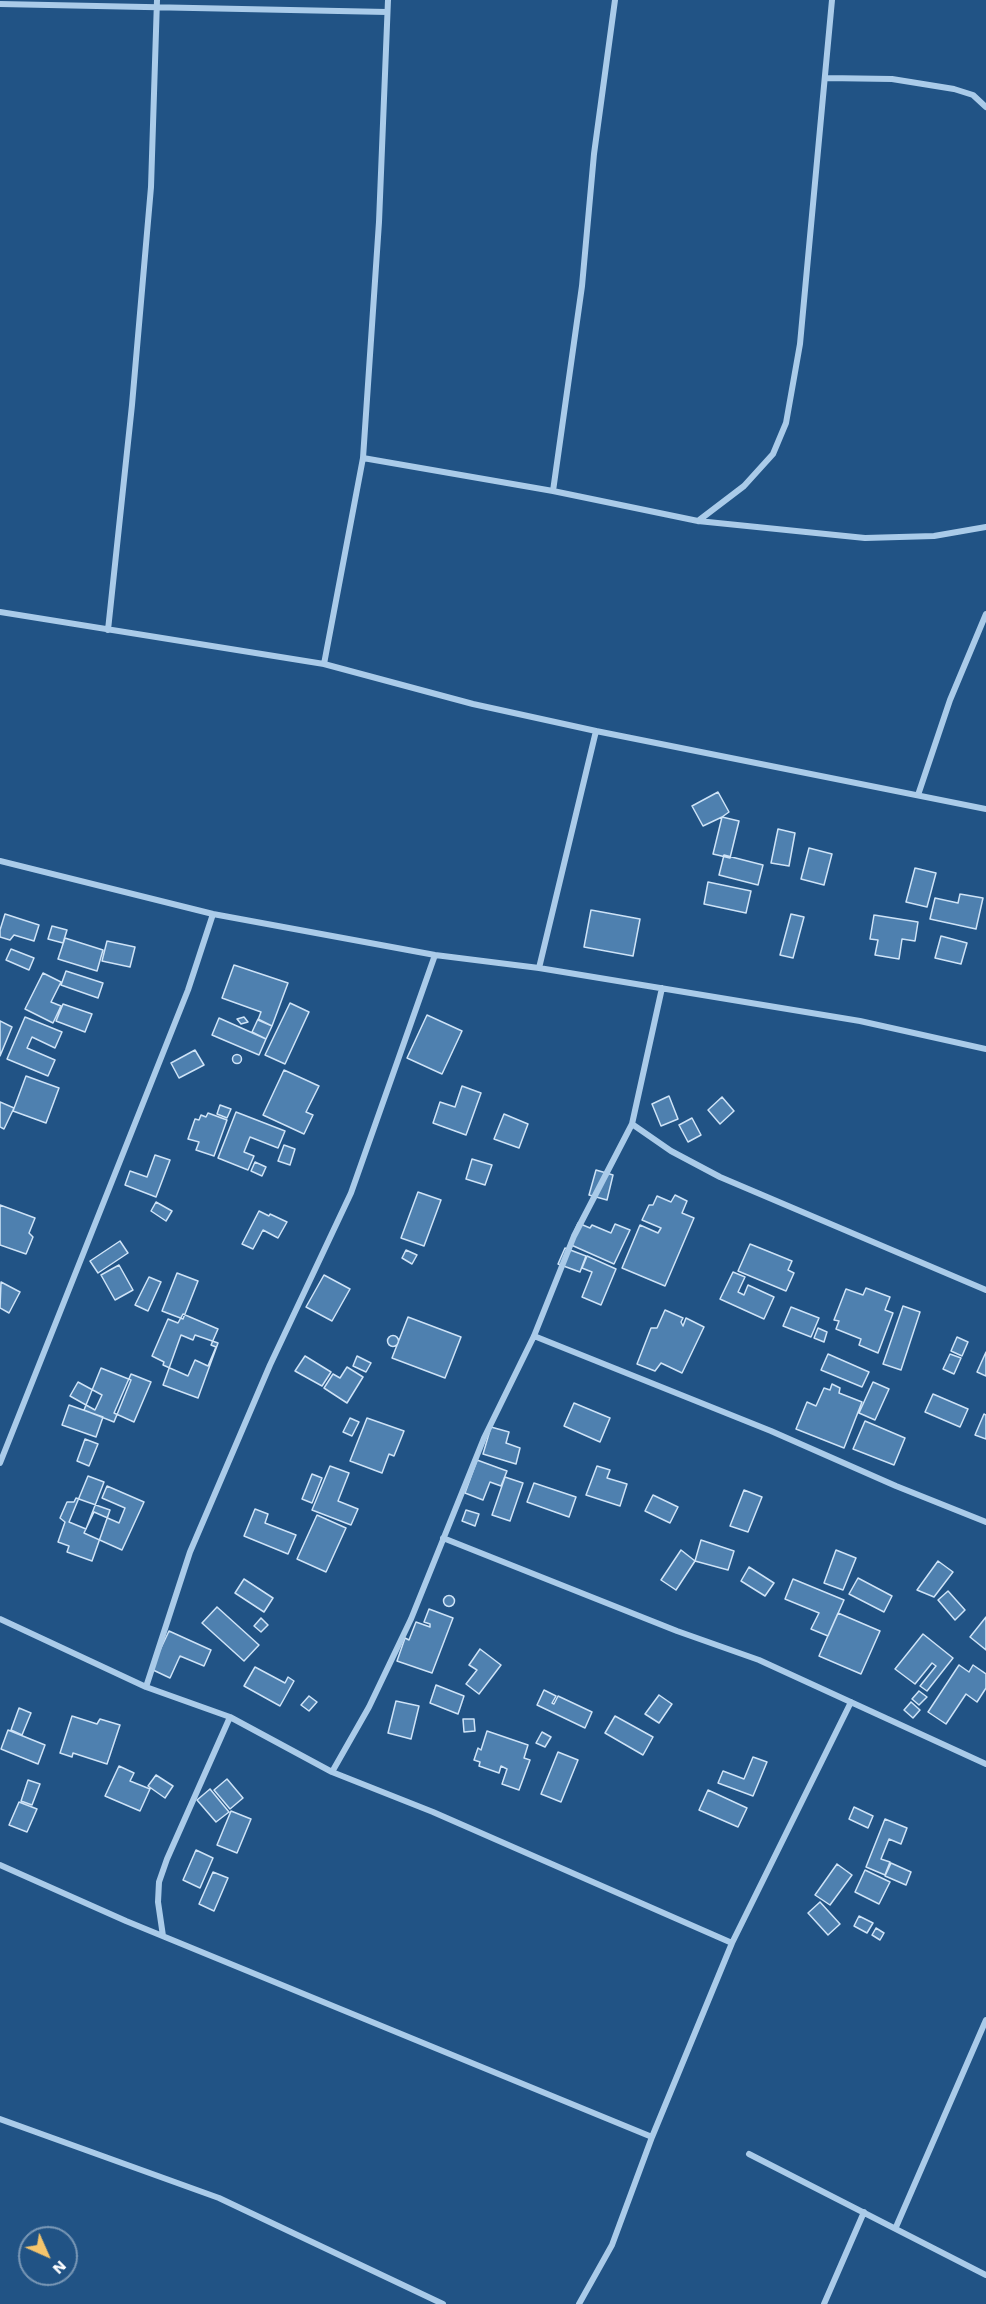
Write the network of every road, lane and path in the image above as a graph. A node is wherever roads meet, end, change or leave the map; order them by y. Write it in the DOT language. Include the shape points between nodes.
graph roads {
  1 [pos="388,0"];
  2 [pos="615,0"];
  3 [pos="832,0"];
  4 [pos="157,3"];
  5 [pos="0,4"];
  6 [pos="387,12"];
  7 [pos="826,78"];
  8 [pos="986,107"];
  9 [pos="363,458"];
  10 [pos="553,491"];
  11 [pos="698,521"];
  12 [pos="986,527"];
  13 [pos="0,612"];
  14 [pos="986,614"];
  15 [pos="108,630"];
  16 [pos="324,664"];
  17 [pos="596,731"];
  18 [pos="918,795"];
  19 [pos="986,809"];
  20 [pos="0,861"];
  21 [pos="213,914"];
  22 [pos="435,956"];
  23 [pos="539,968"];
  24 [pos="662,988"];
  25 [pos="986,1049"];
  26 [pos="632,1124"];
  27 [pos="986,1290"];
  28 [pos="534,1336"];
  29 [pos="0,1463"];
  30 [pos="986,1522"];
  31 [pos="443,1538"];
  32 [pos="0,1619"];
  33 [pos="146,1687"];
  34 [pos="851,1702"];
  35 [pos="230,1717"];
  36 [pos="986,1764"];
  37 [pos="332,1772"];
  38 [pos="0,1865"];
  39 [pos="163,1936"];
  40 [pos="732,1943"];
  41 [pos="986,2020"];
  42 [pos="0,2119"];
  43 [pos="652,2137"];
  44 [pos="749,2154"];
  45 [pos="864,2212"];
  46 [pos="896,2227"];
  47 [pos="986,2275"];
  48 [pos="443,2304"];
  49 [pos="579,2304"];
  50 [pos="824,2304"];
  1 -- 6 [label="street"];
  2 -- 10 [label="street" via="594,154 582,286"];
  3 -- 7 [label="street"];
  4 -- 5 [label="street"];
  4 -- 6 [label="street"];
  4 -- 15 [label="street" via="151,187"];
  6 -- 9 [label="street"];
  7 -- 8 [label="street" via="892,79 954,89 973,95"];
  7 -- 11 [label="street" via="800,344 786,423 773,454 744,486"];
  9 -- 10 [label="street"];
  9 -- 16 [label="street"];
  10 -- 11 [label="street"];
  11 -- 12 [label="street" via="865,538 934,536"];
  13 -- 15 [label="street"];
  14 -- 18 [label="street" via="950,700"];
  15 -- 16 [label="street"];
  16 -- 17 [label="street" via="473,704"];
  17 -- 18 [label="street"];
  17 -- 23 [label="street"];
  18 -- 19 [label="street"];
  20 -- 21 [label="street"];
  21 -- 22 [label="street"];
  21 -- 29 [label="street" via="188,990"];
  22 -- 23 [label="street"];
  22 -- 33 [label="street" via="351,1192 270,1365 190,1552"];
  23 -- 24 [label="street"];
  24 -- 25 [label="street" via="860,1021"];
  24 -- 26 [label="street"];
  26 -- 27 [label="street" via="671,1151 720,1177"];
  26 -- 28 [label="street" via="574,1236"];
  28 -- 30 [label="street"];
  28 -- 31 [label="street" via="484,1438"];
  31 -- 34 [label="street" via="759,1660"];
  31 -- 37 [label="street" via="402,1638"];
  32 -- 33 [label="street"];
  33 -- 35 [label="street"];
  34 -- 36 [label="street"];
  34 -- 40 [label="street"];
  35 -- 37 [label="street"];
  35 -- 39 [label="street" via="159,1882"];
  37 -- 40 [label="street"];
  38 -- 39 [label="street"];
  39 -- 43 [label="street"];
  40 -- 43 [label="street"];
  41 -- 46 [label="street"];
  42 -- 48 [label="street" via="219,2198"];
  43 -- 49 [label="street" via="612,2245"];
  44 -- 45 [label="street"];
  45 -- 46 [label="street"];
  45 -- 50 [label="street"];
  46 -- 47 [label="street"];
}
